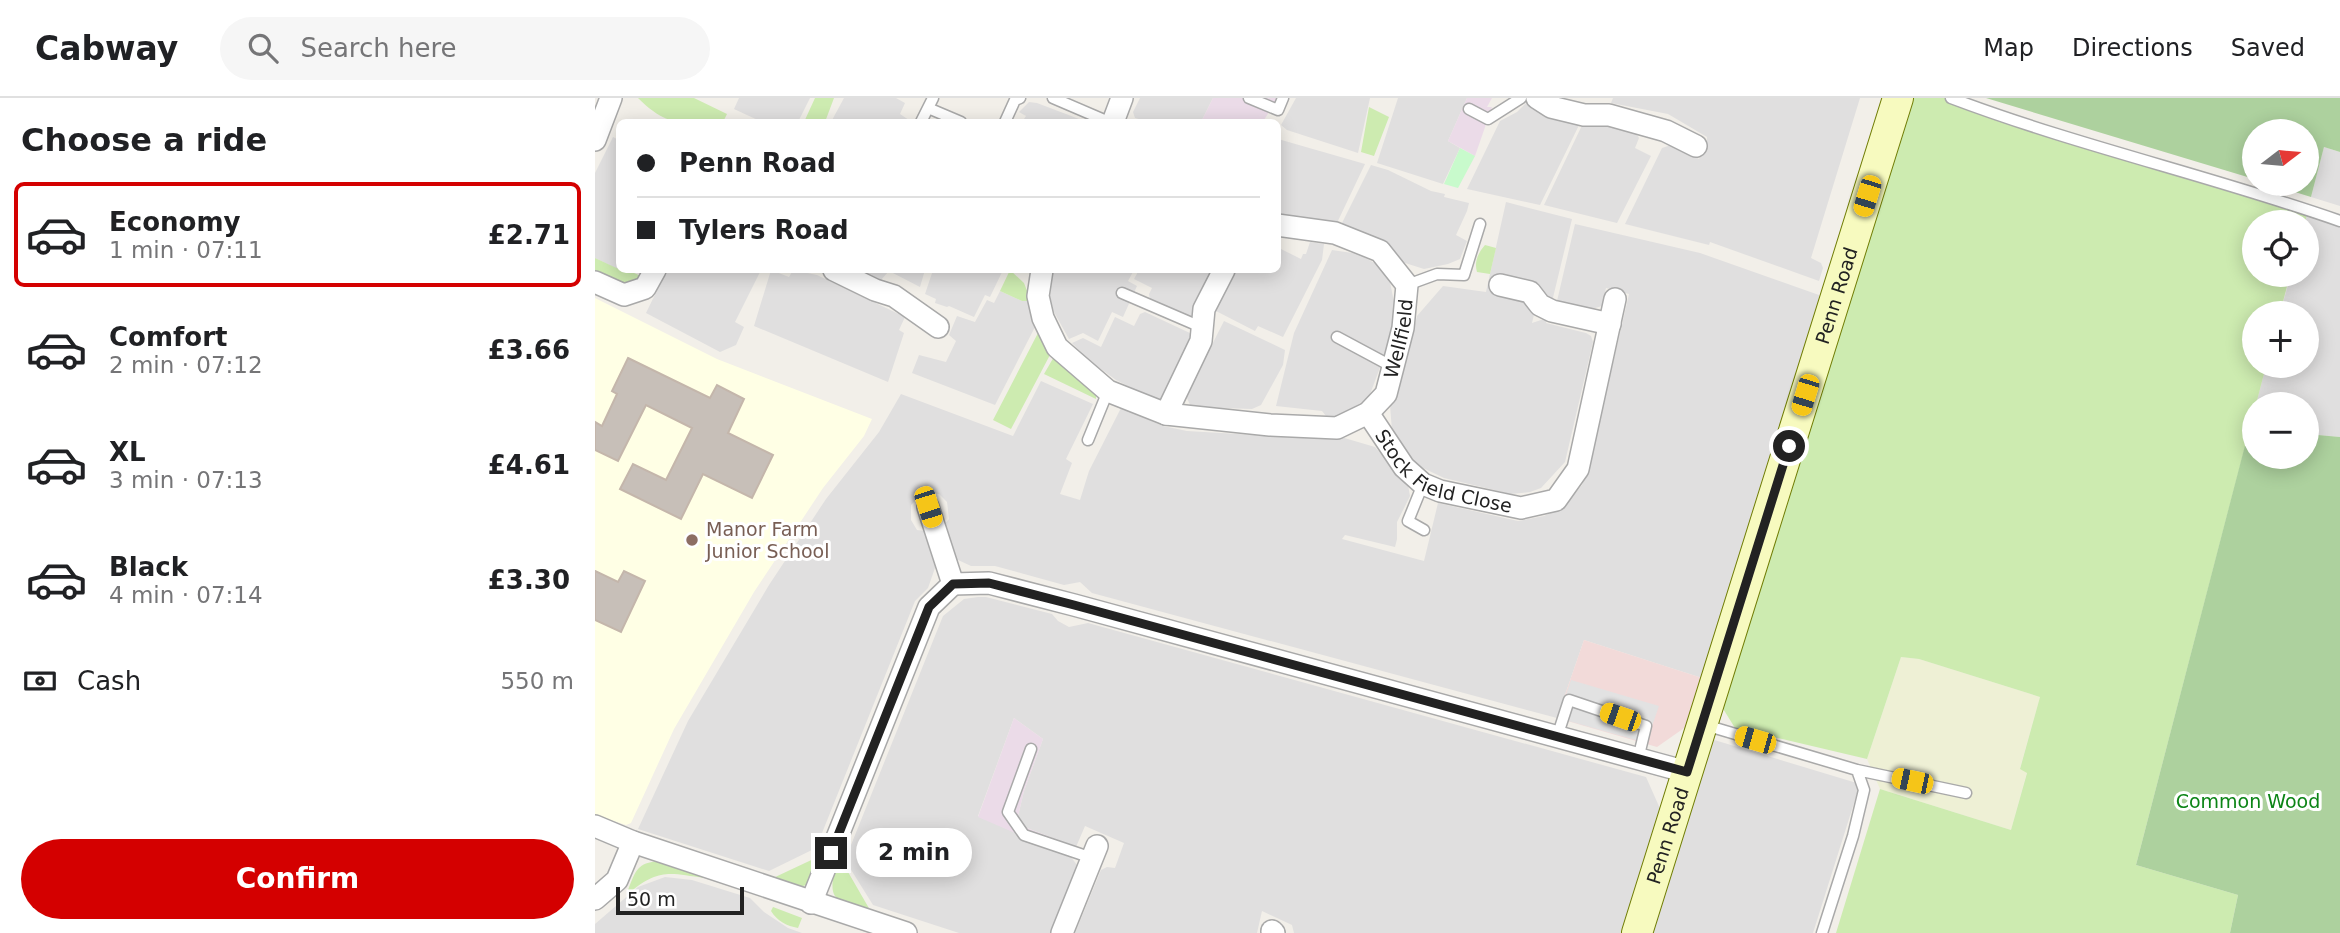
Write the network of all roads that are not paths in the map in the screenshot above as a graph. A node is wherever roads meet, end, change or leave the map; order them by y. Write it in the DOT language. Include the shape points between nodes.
graph roads {
  1 [pos="611,98"];
  2 [pos="1020,98"];
  3 [pos="1053,98"];
  4 [pos="1122,98"];
  5 [pos="1249,98"];
  6 [pos="1283,98"];
  7 [pos="1521,98"];
  8 [pos="1537,98"];
  9 [pos="1898,98"];
  10 [pos="1951,98"];
  11 [pos="931,103"];
  12 [pos="1469,110"];
  13 [pos="923,119"];
  14 [pos="956,119"];
  15 [pos="1006,119"];
  16 [pos="1104,119"];
  17 [pos="1112,119"];
  18 [pos="595,140"];
  19 [pos="1696,146"];
  20 [pos="2340,221"];
  21 [pos="1480,225"];
  22 [pos="1281,226"];
  23 [pos="653,273"];
  24 [pos="840,273"];
  25 [pos="1042,273"];
  26 [pos="1222,273"];
  27 [pos="595,282"];
  28 [pos="1407,285"];
  29 [pos="1500,285"];
  30 [pos="1122,293"];
  31 [pos="1615,299"];
  32 [pos="1609,324"];
  33 [pos="938,327"];
  34 [pos="1201,327"];
  35 [pos="1337,337"];
  36 [pos="1393,366"];
  37 [pos="1108,391"];
  38 [pos="1368,413"];
  39 [pos="1166,414"];
  40 [pos="1088,440"];
  41 [pos="1423,484"];
  42 [pos="928,507"];
  43 [pos="1424,530"];
  44 [pos="953,584"];
  45 [pos="1702,724"];
  46 [pos="1557,737"];
  47 [pos="1031,749"];
  48 [pos="1638,759"];
  49 [pos="1857,770"];
  50 [pos="1687,772"];
  51 [pos="1966,793"];
  52 [pos="595,827"];
  53 [pos="633,842"];
  54 [pos="1094,853"];
  55 [pos="595,899"];
  56 [pos="811,902"];
  57 [pos="906,933"];
  58 [pos="1062,933"];
  59 [pos="1637,933"];
  60 [pos="1822,933"];
  1 -- 18 [label="street"];
  2 -- 15 [label="lane"];
  3 -- 16 [label="lane"];
  4 -- 17 [label="street"];
  5 -- 6 [label="lane" via="1278,110"];
  7 -- 12 [label="lane" via="1488,119"];
  8 -- 19 [label="street" via="1551,107 1609,115 1666,131"];
  9 -- 45 [label="main road, Penn Road"];
  10 -- 20 [label="lane"];
  11 -- 13 [label="lane"];
  11 -- 14 [label="lane"];
  21 -- 28 [label="lane" via="1464,275 1437,274"];
  22 -- 28 [label="street, Wellfield" via="1335,233 1380,251"];
  23 -- 27 [label="street" via="645,288 624,295"];
  24 -- 33 [label="street" via="894,296"];
  25 -- 37 [label="street, Wellfield" via="1038,296 1043,318 1058,346"];
  26 -- 34 [label="street" via="1203,309"];
  28 -- 36 [label="street, Wellfield"];
  29 -- 32 [label="street" via="1530,292 1552,311"];
  30 -- 34 [label="lane"];
  31 -- 32 [label="street, Stock Field Close"];
  32 -- 41 [label="street, Stock Field Close" via="1578,470 1556,500 1521,508"];
  34 -- 39 [label="street" via="1201,341"];
  35 -- 36 [label="lane"];
  36 -- 38 [label="street, Wellfield" via="1386,394"];
  37 -- 39 [label="street, Wellfield"];
  37 -- 40 [label="lane"];
  38 -- 39 [label="street, Wellfield" via="1337,428"];
  38 -- 41 [label="street, Stock Field Close" via="1404,467"];
  41 -- 43 [label="lane" via="1408,521"];
  42 -- 44 [label="street"];
  44 -- 46 [label="street" via="989,583"];
  44 -- 56 [label="street" via="929,607"];
  45 -- 49 [label="lane"];
  45 -- 50 [label="main road, Penn Road"];
  46 -- 48 [label="street"];
  46 -- 48 [label="lane" via="1569,699 1646,726"];
  47 -- 54 [label="lane" via="1008,813 1024,835"];
  48 -- 50 [label="street"];
  49 -- 51 [label="lane"];
  49 -- 60 [label="lane" via="1864,790"];
  50 -- 59 [label="main road, Penn Road"];
  52 -- 53 [label="street"];
  53 -- 55 [label="street" via="617,880"];
  53 -- 56 [label="street"];
  54 -- 58 [label="street"];
  56 -- 57 [label="street"];
}
